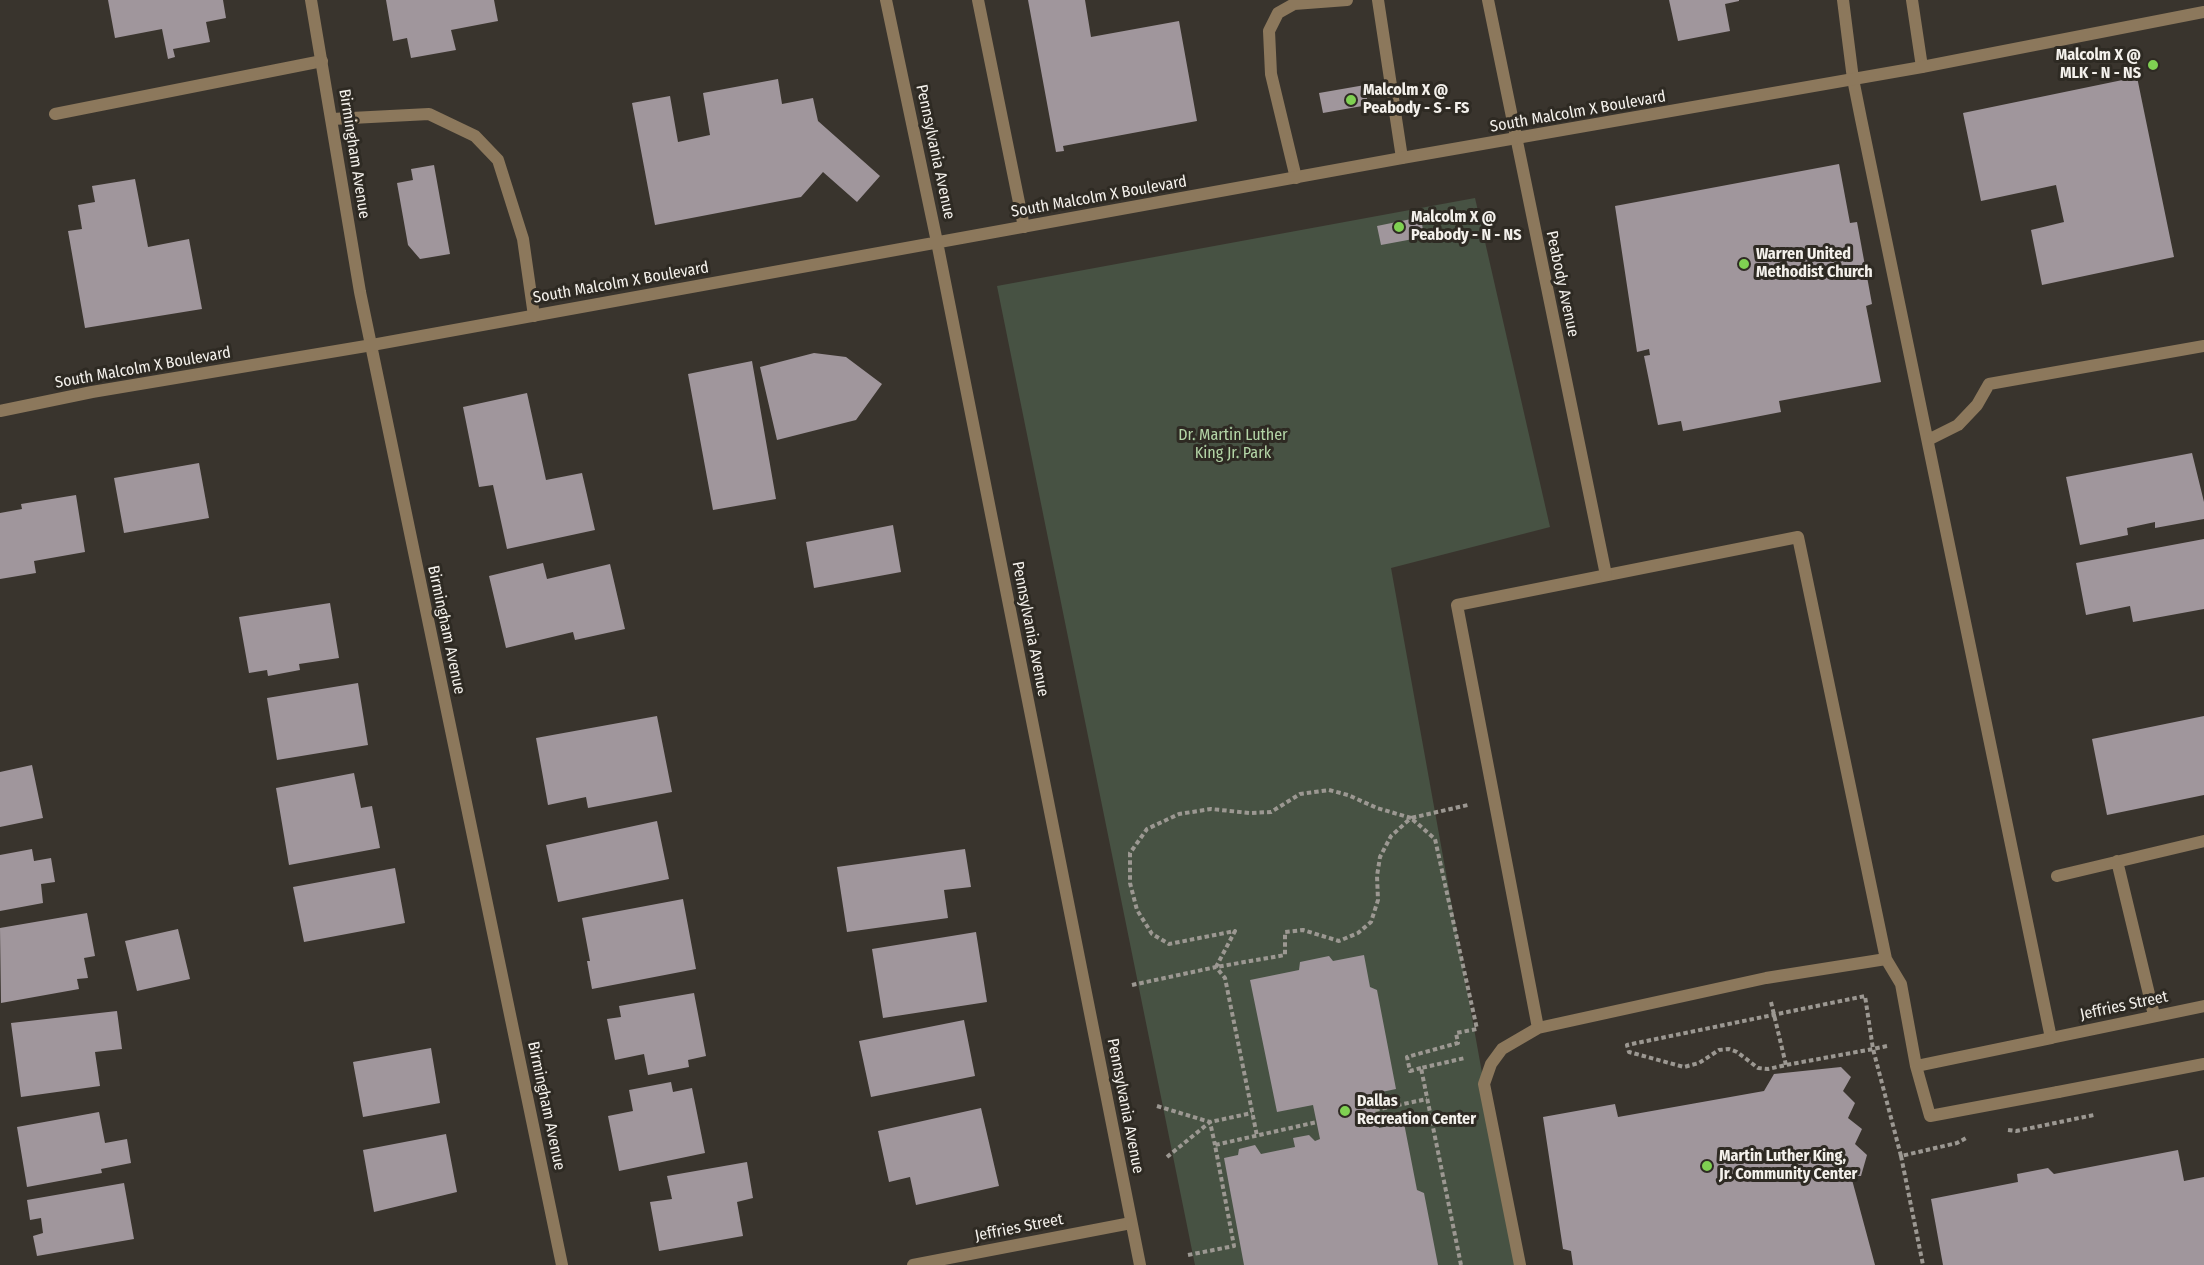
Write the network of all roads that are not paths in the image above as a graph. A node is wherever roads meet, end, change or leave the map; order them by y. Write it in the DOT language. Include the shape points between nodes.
graph roads {
  1 [pos="311,0"];
  2 [pos="886,0"];
  3 [pos="978,0"];
  4 [pos="1347,0"];
  5 [pos="1378,0"];
  6 [pos="1488,0"];
  7 [pos="1843,0"];
  8 [pos="1912,0"];
  9 [pos="2204,12"];
  10 [pos="322,61"];
  11 [pos="1922,67"];
  12 [pos="1853,79"];
  13 [pos="55,114"];
  14 [pos="332,119"];
  15 [pos="1515,140"];
  16 [pos="1402,158"];
  17 [pos="1296,178"];
  18 [pos="1023,227"];
  19 [pos="937,242"];
  20 [pos="534,316"];
  21 [pos="372,345"];
  22 [pos="2204,346"];
  23 [pos="0,411"];
  24 [pos="1928,441"];
  25 [pos="1606,575"];
  26 [pos="2204,842"];
  27 [pos="2117,861"];
  28 [pos="2057,876"];
  29 [pos="1886,959"];
  30 [pos="2204,1006"];
  31 [pos="2154,1015"];
  32 [pos="1538,1028"];
  33 [pos="2051,1038"];
  34 [pos="2204,1064"];
  35 [pos="1916,1066"];
  36 [pos="1131,1223"];
  37 [pos="562,1265"];
  38 [pos="913,1265"];
  39 [pos="1140,1265"];
  40 [pos="1520,1265"];
  1 -- 10 [label="street, Birmingham Avenue"];
  2 -- 19 [label="street, Pennsylvania Avenue"];
  3 -- 18 [label="street"];
  4 -- 17 [label="street" via="1294,4 1278,13 1269,31 1271,74"];
  5 -- 16 [label="street"];
  6 -- 15 [label="street, Peabody Avenue"];
  7 -- 12 [label="street"];
  8 -- 11 [label="street"];
  9 -- 11 [label="street, South Malcolm X Boulevard"];
  10 -- 13 [label="street"];
  10 -- 14 [label="street, Birmingham Avenue"];
  11 -- 12 [label="street, South Malcolm X Boulevard"];
  12 -- 15 [label="street, South Malcolm X Boulevard"];
  12 -- 24 [label="street"];
  14 -- 20 [label="street" via="429,114 475,136 498,160 523,239"];
  14 -- 21 [label="street, Birmingham Avenue"];
  15 -- 16 [label="street, South Malcolm X Boulevard"];
  15 -- 25 [label="street, Peabody Avenue"];
  16 -- 17 [label="street, South Malcolm X Boulevard"];
  17 -- 18 [label="street, South Malcolm X Boulevard"];
  18 -- 19 [label="street, South Malcolm X Boulevard"];
  19 -- 20 [label="street, South Malcolm X Boulevard"];
  19 -- 36 [label="street, Pennsylvania Avenue"];
  20 -- 21 [label="street, South Malcolm X Boulevard"];
  21 -- 23 [label="street, South Malcolm X Boulevard"];
  21 -- 37 [label="street, Birmingham Avenue"];
  22 -- 24 [label="street" via="1989,384 1977,405 1958,425"];
  24 -- 33 [label="street"];
  25 -- 29 [label="street" via="1798,537"];
  25 -- 32 [label="street" via="1457,605"];
  26 -- 27 [label="street"];
  27 -- 28 [label="street"];
  27 -- 31 [label="street"];
  29 -- 32 [label="street" via="1766,978"];
  29 -- 35 [label="street" via="1901,984"];
  30 -- 31 [label="street, Jeffries Street"];
  31 -- 33 [label="street, Jeffries Street"];
  32 -- 40 [label="street" via="1502,1049 1484,1084"];
  33 -- 35 [label="street, Jeffries Street"];
  34 -- 35 [label="street" via="1930,1116"];
  36 -- 38 [label="street, Jeffries Street"];
  36 -- 39 [label="street, Pennsylvania Avenue"];
}
